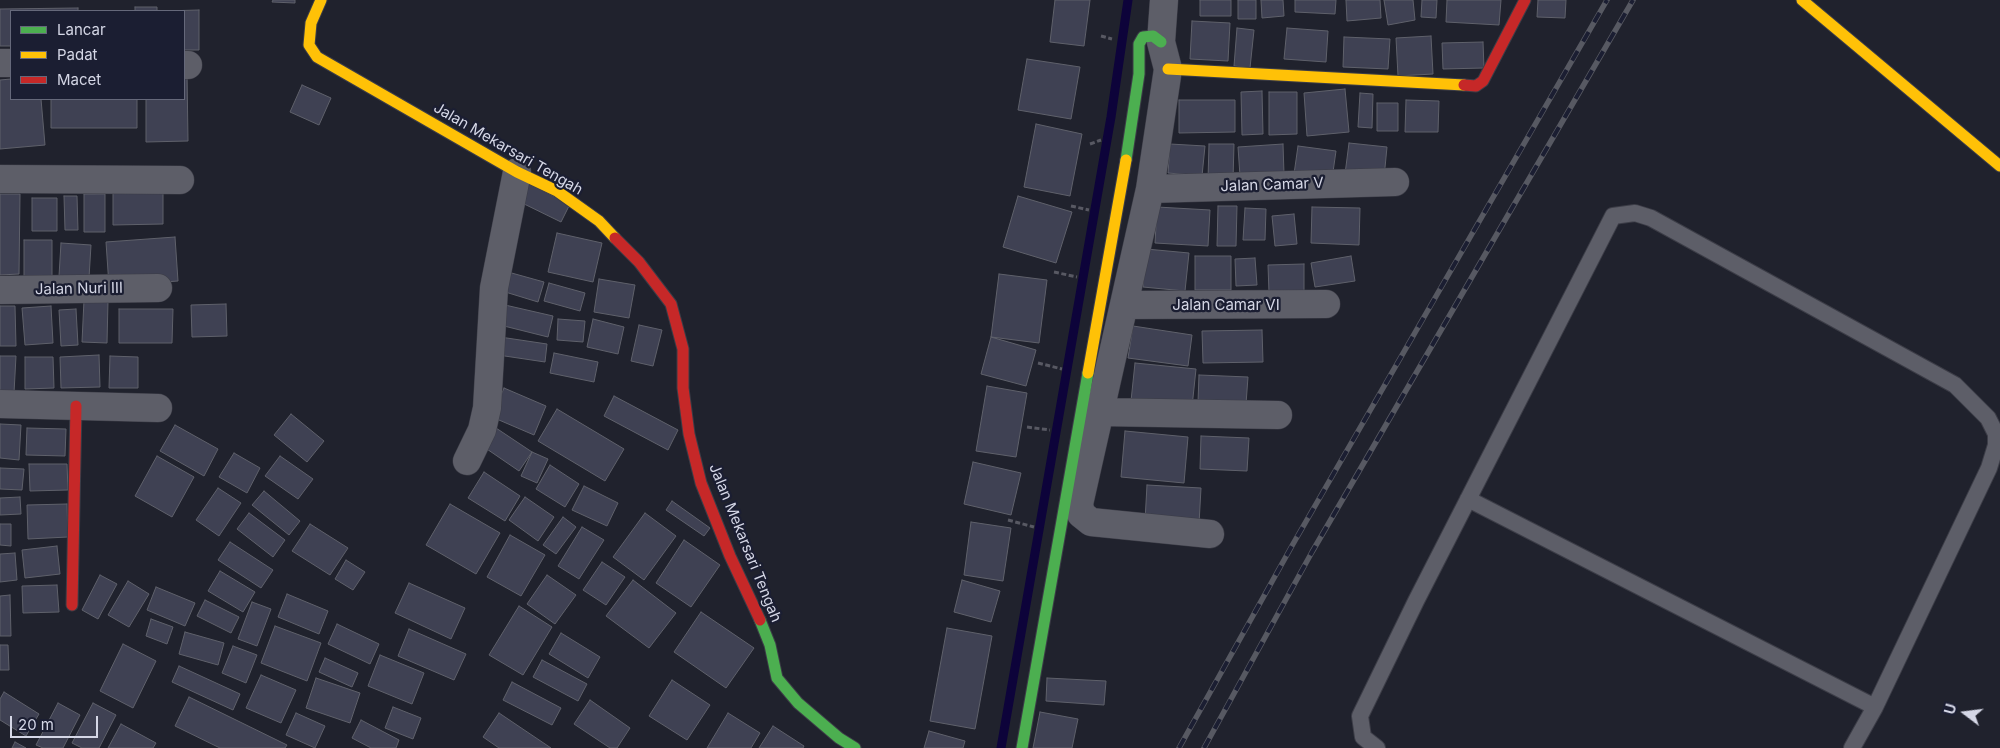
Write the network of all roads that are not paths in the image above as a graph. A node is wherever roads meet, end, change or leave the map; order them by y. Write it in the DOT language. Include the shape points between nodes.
graph roads {
  1 [pos="321,0"];
  2 [pos="1164,0"];
  3 [pos="1524,0"];
  4 [pos="1802,0"];
  5 [pos="1161,42"];
  6 [pos="1168,69"];
  7 [pos="2000,166"];
  8 [pos="517,172"];
  9 [pos="0,178"];
  10 [pos="180,180"];
  11 [pos="1395,182"];
  12 [pos="1150,189"];
  13 [pos="158,288"];
  14 [pos="0,290"];
  15 [pos="1326,304"];
  16 [pos="1125,305"];
  17 [pos="0,404"];
  18 [pos="76,406"];
  19 [pos="158,408"];
  20 [pos="1100,412"];
  21 [pos="1278,416"];
  22 [pos="467,461"];
  23 [pos="1468,499"];
  24 [pos="1210,534"];
  25 [pos="72,605"];
  26 [pos="1875,707"];
  27 [pos="855,748"];
  28 [pos="1022,748"];
  29 [pos="1377,748"];
  30 [pos="1852,748"];
  1 -- 8 [label="street, Jalan Mekarsari Tengah" via="310,31 309,45 317,56"];
  2 -- 5 [label="street"];
  3 -- 6 [label="street" via="1483,81 1476,86"];
  4 -- 7 [label="street"];
  5 -- 6 [label="street"];
  5 -- 28 [label="street" via="1153,36 1143,37 1139,44 1139,74 1129,143"];
  6 -- 12 [label="street"];
  8 -- 22 [label="street" via="494,288 487,408 482,430"];
  8 -- 27 [label="street, Jalan Mekarsari Tengah" via="557,191 600,221 639,262 671,304 683,349 683,388 689,434 701,483 730,556 753,601 770,645 777,678 798,703"];
  9 -- 10 [label="street"];
  11 -- 12 [label="street, Jalan Camar V"];
  12 -- 16 [label="street"];
  13 -- 14 [label="street, Jalan Nuri III"];
  15 -- 16 [label="street, Jalan Camar VI"];
  16 -- 20 [label="street"];
  17 -- 18 [label="street"];
  18 -- 19 [label="street"];
  18 -- 25 [label="street"];
  20 -- 21 [label="street"];
  20 -- 24 [label="street" via="1080,504 1081,514 1092,522"];
  23 -- 26 [label="lane"];
  23 -- 26 [label="lane" via="1613,216 1635,213 1651,218 1954,384 1988,418 1996,434 1989,468"];
  23 -- 29 [label="lane" via="1360,716 1363,737"];
  26 -- 30 [label="lane"];
}
